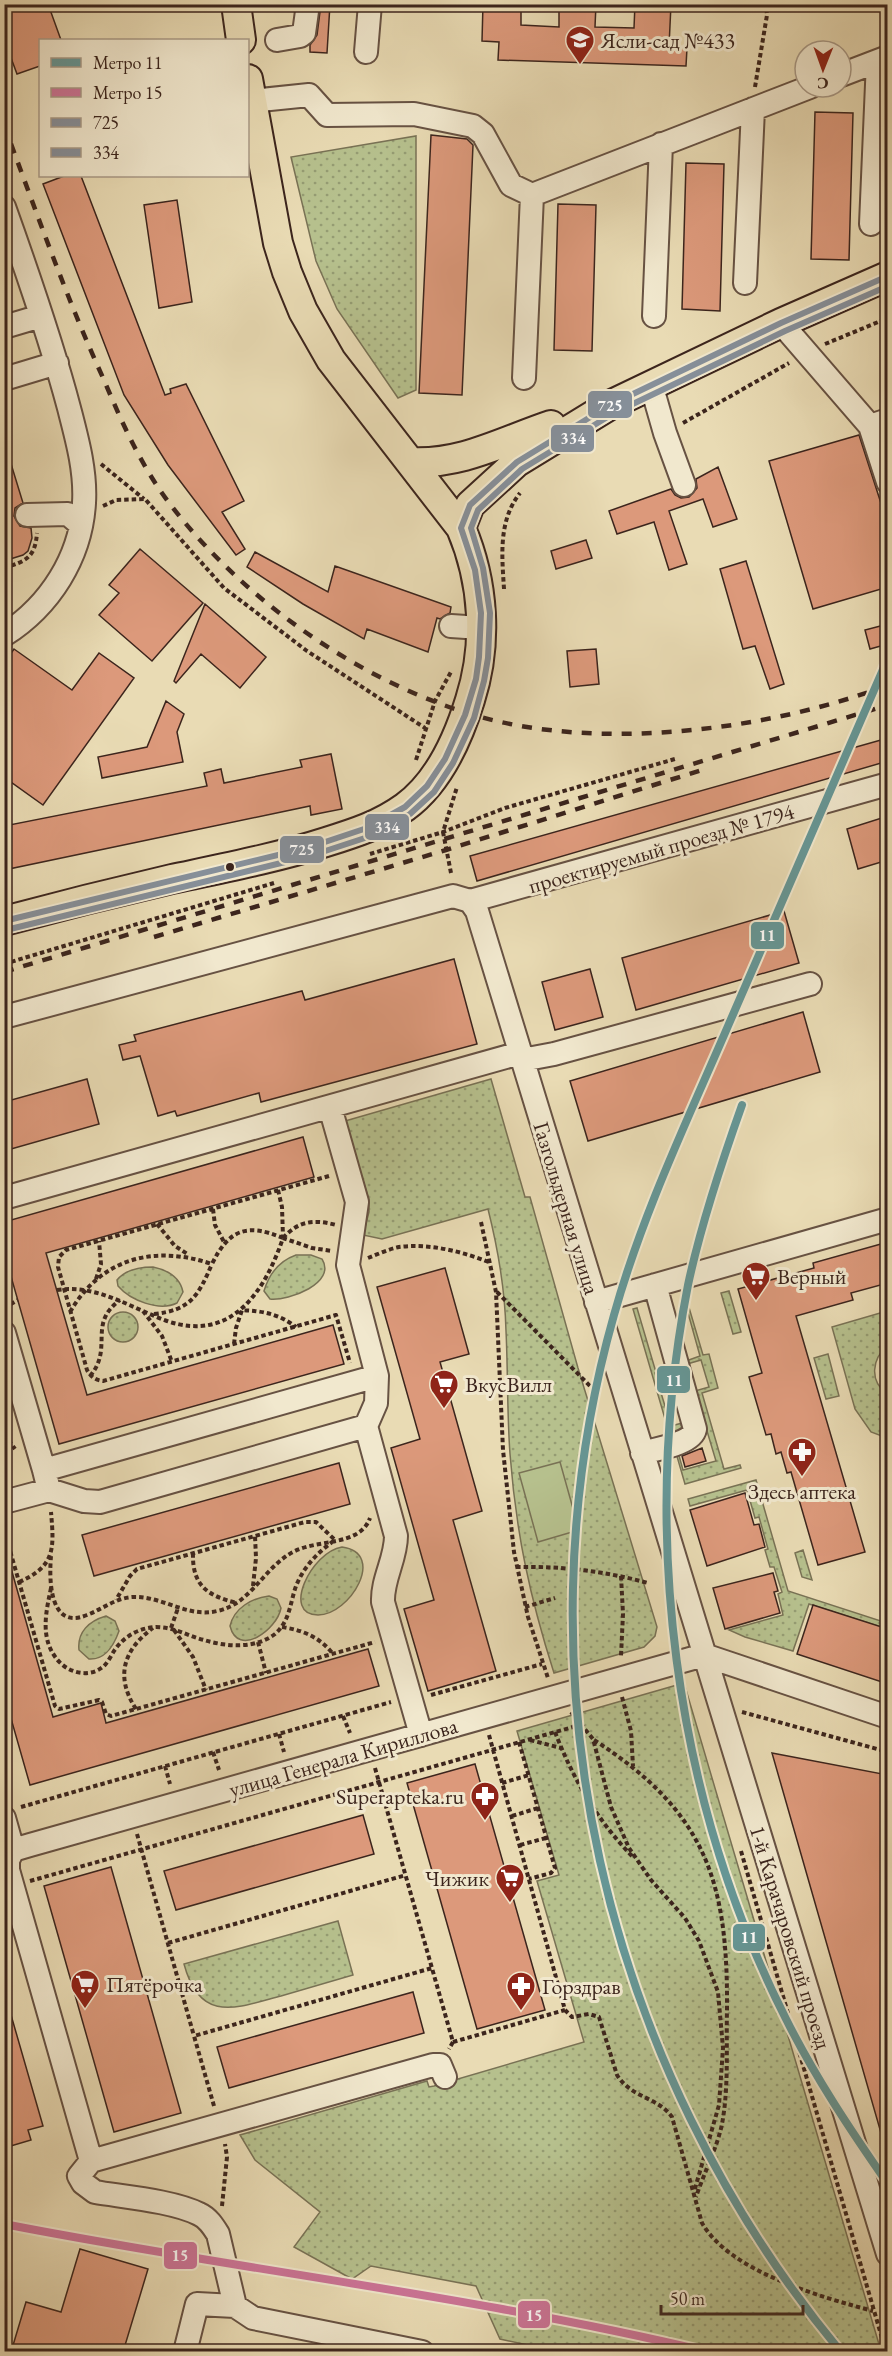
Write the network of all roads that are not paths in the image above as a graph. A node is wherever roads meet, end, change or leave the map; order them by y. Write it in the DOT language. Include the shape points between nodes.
graph roads {
  1 [pos="236,4"];
  2 [pos="308,4"];
  3 [pos="370,4"];
  4 [pos="241,39"];
  5 [pos="277,40"];
  6 [pos="366,52"];
  7 [pos="883,59"];
  8 [pos="853,70"];
  9 [pos="249,90"];
  10 [pos="793,91"];
  11 [pos="753,102"];
  12 [pos="662,144"];
  13 [pos="532,195"];
  14 [pos="4,207"];
  15 [pos="871,224"];
  16 [pos="888,276"];
  17 [pos="745,283"];
  18 [pos="41,316"];
  19 [pos="654,316"];
  20 [pos="781,323"];
  21 [pos="4,327"];
  22 [pos="57,363"];
  23 [pos="524,378"];
  24 [pos="4,379"];
  25 [pos="651,384"];
  26 [pos="610,405"];
  27 [pos="879,423"];
  28 [pos="410,462"];
  29 [pos="888,482"];
  30 [pos="684,485"];
  31 [pos="31,519"];
  32 [pos="82,522"];
  33 [pos="460,528"];
  34 [pos="451,626"];
  35 [pos="481,628"];
  36 [pos="4,635"];
  37 [pos="888,784"];
  38 [pos="470,901"];
  39 [pos="4,921"];
  40 [pos="810,984"];
  41 [pos="4,1017"];
  42 [pos="521,1057"];
  43 [pos="330,1107"];
  44 [pos="4,1198"];
  45 [pos="888,1219"];
  46 [pos="655,1285"];
  47 [pos="596,1302"];
  48 [pos="4,1333"];
  49 [pos="377,1376"];
  50 [pos="366,1426"];
  51 [pos="642,1453"];
  52 [pos="46,1480"];
  53 [pos="4,1503"];
  54 [pos="704,1655"];
  55 [pos="888,1717"];
  56 [pos="421,1735"];
  57 [pos="12,1813"];
  58 [pos="9,1853"];
  59 [pos="445,2077"];
  60 [pos="91,2161"];
  61 [pos="879,2192"];
  62 [pos="888,2254"];
  63 [pos="235,2306"];
  64 [pos="185,2352"];
  65 [pos="422,2352"];
  1 -- 4 [label="main road"];
  2 -- 5 [label="street" via="304,33"];
  3 -- 6 [label="street"];
  7 -- 8 [label="street"];
  7 -- 15 [label="street"];
  9 -- 13 [label="street" via="309,95 327,115 414,114 473,126 483,134 511,185"];
  9 -- 28 [label="main road" via="275,230 297,299 331,360"];
  10 -- 11 [label="street"];
  11 -- 12 [label="street"];
  11 -- 17 [label="street"];
  12 -- 13 [label="street"];
  12 -- 19 [label="street"];
  13 -- 23 [label="street"];
  14 -- 18 [label="street"];
  16 -- 20 [label="main road"];
  18 -- 21 [label="street"];
  18 -- 22 [label="street"];
  20 -- 25 [label="main road"];
  20 -- 27 [label="street"];
  22 -- 24 [label="street"];
  22 -- 32 [label="street" via="80,450 84,476"];
  25 -- 26 [label="main road"];
  25 -- 30 [label="street"];
  26 -- 28 [label="main road" via="479,453 438,462"];
  26 -- 33 [label="main road" via="517,462 470,505"];
  27 -- 29 [label="street"];
  28 -- 33 [label="main road"];
  31 -- 32 [label="street" via="68,514"];
  32 -- 36 [label="street" via="61,578 40,606"];
  33 -- 35 [label="main road" via="474,566"];
  34 -- 35 [label="street"];
  35 -- 39 [label="main road" via="478,673 447,755 432,780 407,806 388,818 368,829 298,850"];
  37 -- 38 [label="street, проектируемый проезд № 1794"];
  38 -- 41 [label="street" via="453,896"];
  38 -- 42 [label="street, Газгольдерная улица" via="477,911"];
  40 -- 42 [label="street" via="554,1054"];
  42 -- 43 [label="street"];
  42 -- 47 [label="street, Газгольдерная улица"];
  43 -- 44 [label="street"];
  43 -- 49 [label="street" via="357,1206 350,1249"];
  45 -- 46 [label="street"];
  46 -- 47 [label="street"];
  46 -- 51 [label="street" via="695,1429 687,1439"];
  47 -- 51 [label="street, Газгольдерная улица"];
  48 -- 52 [label="street"];
  49 -- 50 [label="street" via="376,1402"];
  49 -- 52 [label="street"];
  50 -- 52 [label="street" via="100,1502 84,1501"];
  50 -- 56 [label="street" via="395,1529 395,1550 383,1597"];
  51 -- 54 [label="street, Газгольдерная улица"];
  52 -- 53 [label="street"];
  54 -- 55 [label="street"];
  54 -- 56 [label="street, улица Генерала Кириллова"];
  54 -- 61 [label="street, 1-й Карачаровский проезд"];
  56 -- 58 [label="street, улица Генерала Кириллова"];
  57 -- 58 [label="street"];
  58 -- 60 [label="street" via="7,1864"];
  59 -- 60 [label="street" via="440,2065 433,2065"];
  60 -- 63 [label="street" via="79,2176 95,2192 184,2208 202,2215 219,2234"];
  61 -- 62 [label="street, 1-й Карачаровский проезд"];
  63 -- 64 [label="street" via="197,2304"];
  63 -- 65 [label="street" via="253,2318"];
}
